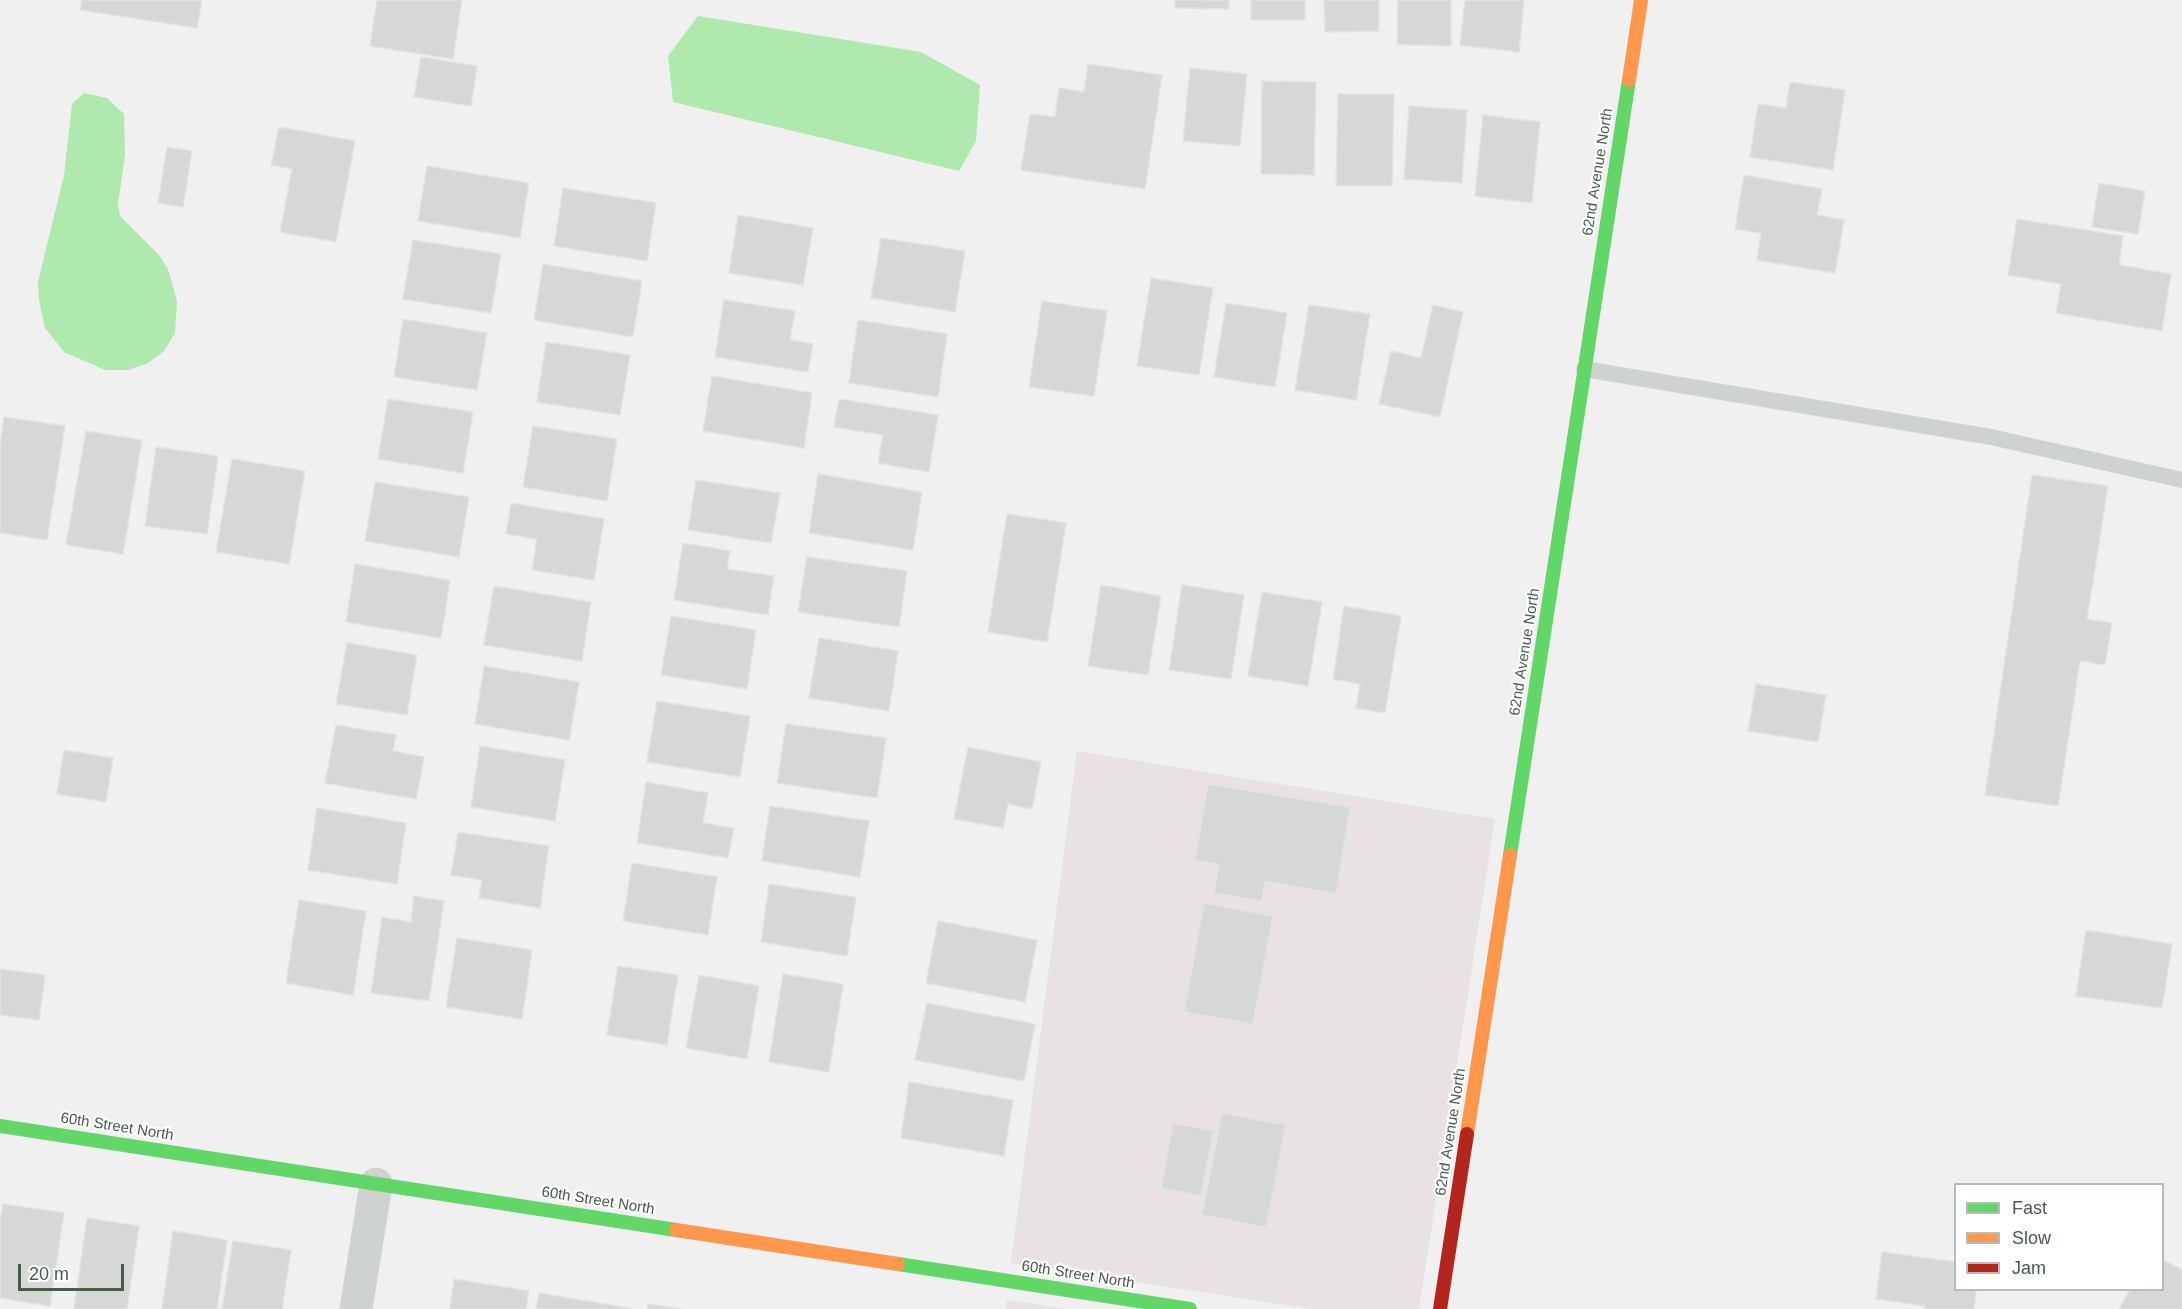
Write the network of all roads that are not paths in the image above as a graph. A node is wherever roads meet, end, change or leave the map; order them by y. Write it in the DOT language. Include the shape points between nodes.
graph roads {
  1 [pos="1641,0"];
  2 [pos="1584,369"];
  3 [pos="2182,480"];
  4 [pos="0,1126"];
  5 [pos="376,1184"];
  6 [pos="356,1309"];
  7 [pos="1190,1309"];
  8 [pos="1440,1309"];
  1 -- 2 [label="street, 62nd Avenue North"];
  2 -- 3 [label="lane" via="1991,437"];
  2 -- 8 [label="street, 62nd Avenue North"];
  4 -- 5 [label="street, 60th Street North"];
  5 -- 6 [label="street"];
  5 -- 7 [label="street, 60th Street North"];
}
